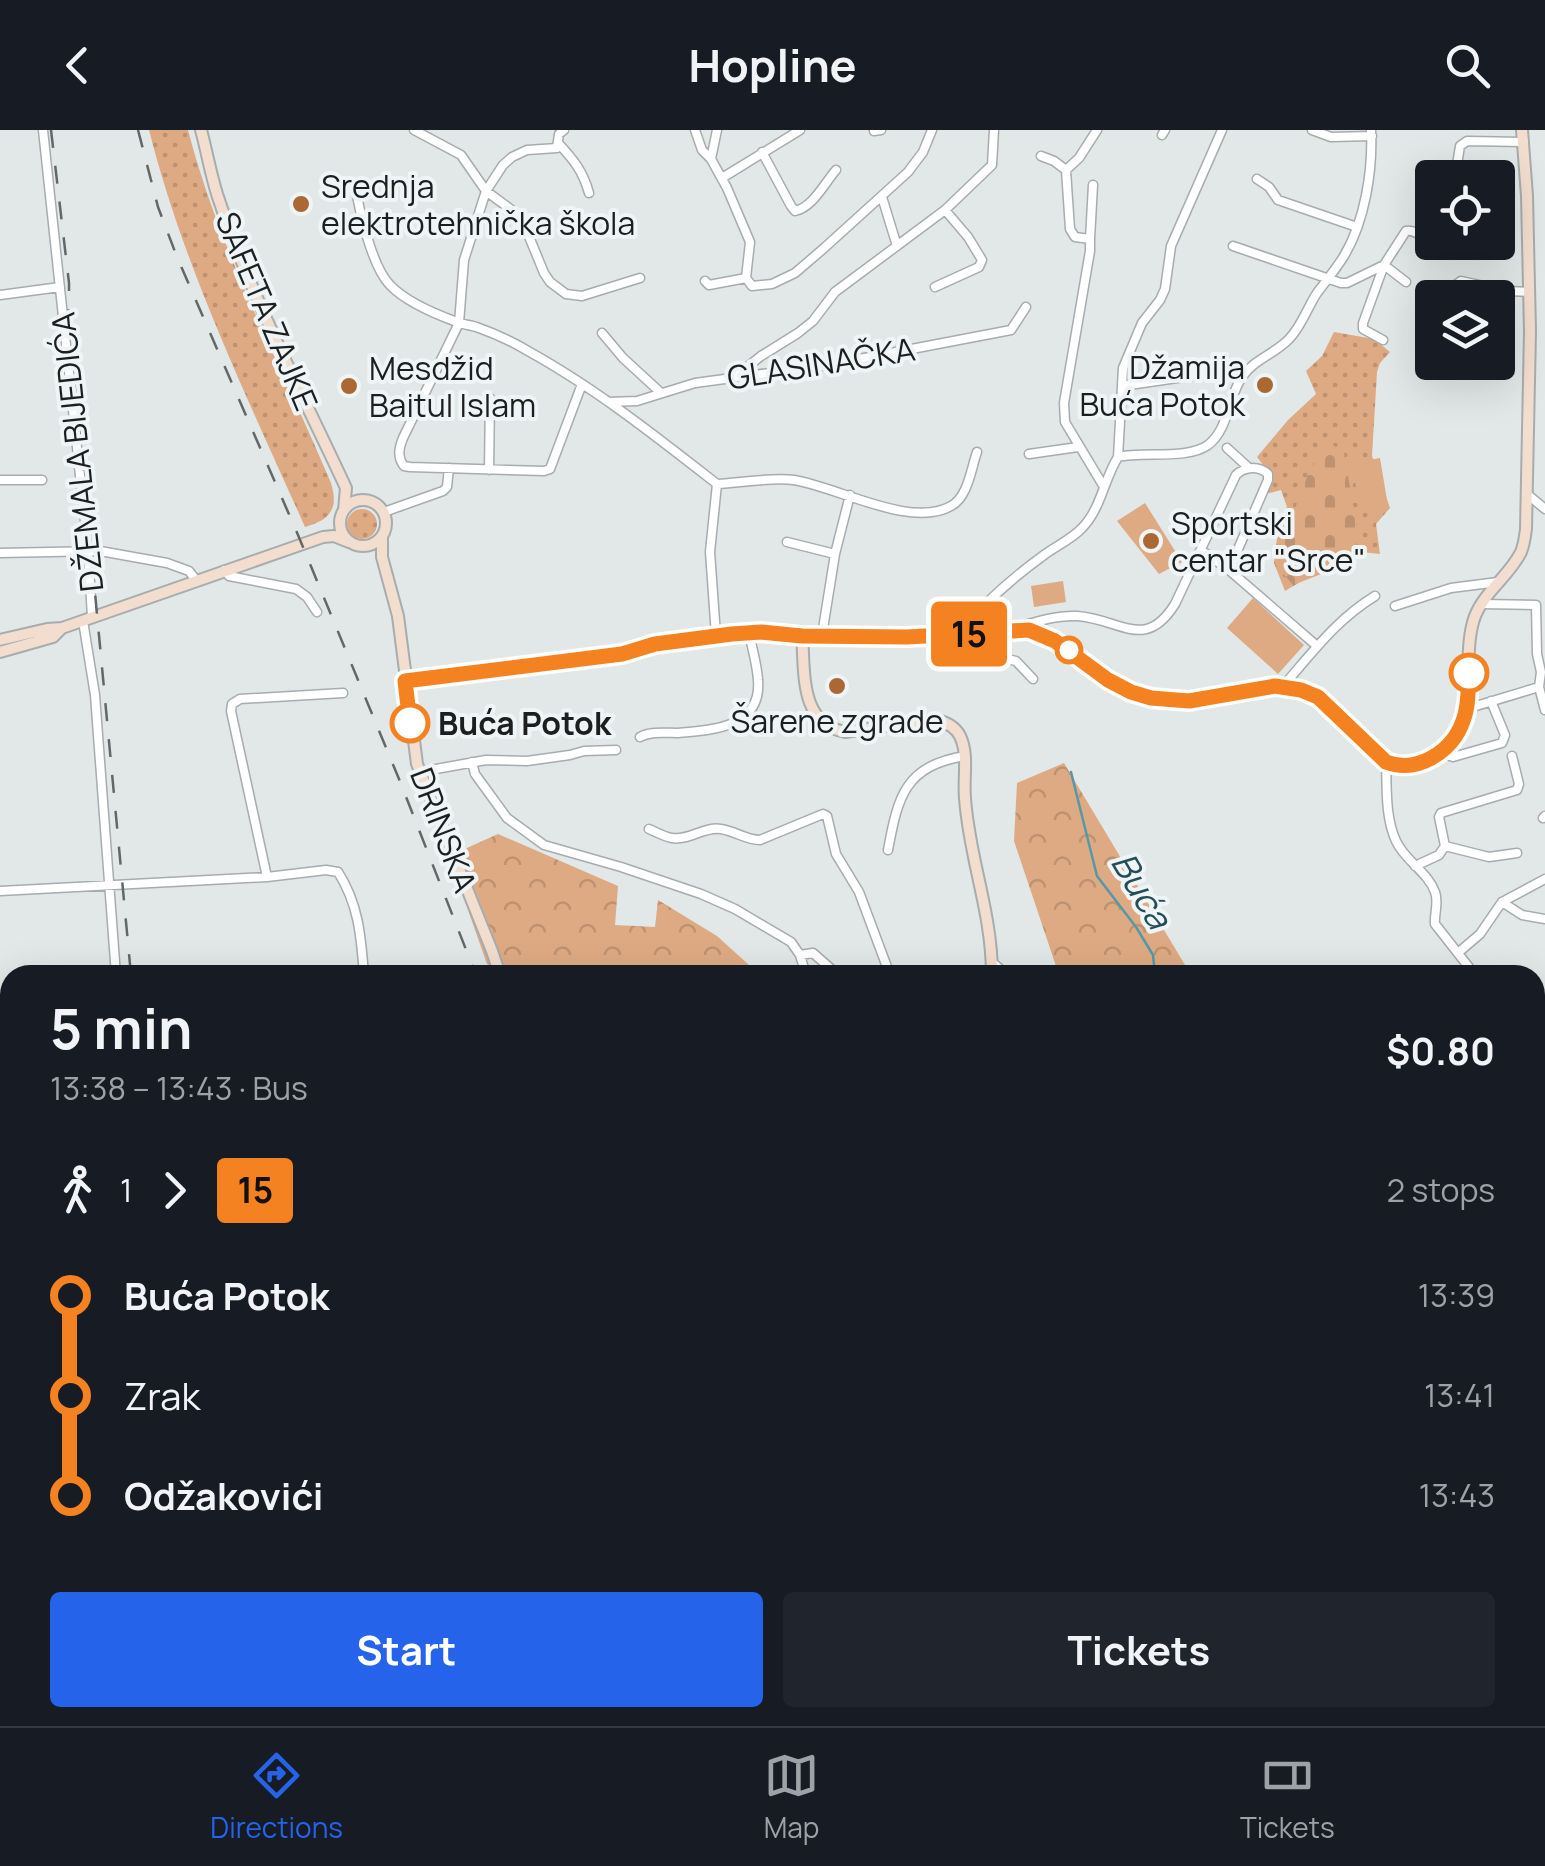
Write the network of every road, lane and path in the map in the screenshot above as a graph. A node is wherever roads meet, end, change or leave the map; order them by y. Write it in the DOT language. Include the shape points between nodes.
graph roads {
  1 [pos="43,130"];
  2 [pos="201,130"];
  3 [pos="414,130"];
  4 [pos="564,130"];
  5 [pos="695,130"];
  6 [pos="717,130"];
  7 [pos="800,130"];
  8 [pos="932,130"];
  9 [pos="994,130"];
  10 [pos="1097,130"];
  11 [pos="1222,130"];
  12 [pos="1312,130"];
  13 [pos="1372,133"];
  14 [pos="1523,136"];
  15 [pos="558,142"];
  16 [pos="762,152"];
  17 [pos="1041,156"];
  18 [pos="711,159"];
  19 [pos="1458,160"];
  20 [pos="836,170"];
  21 [pos="1066,170"];
  22 [pos="722,178"];
  23 [pos="1257,179"];
  24 [pos="355,184"];
  25 [pos="1093,185"];
  26 [pos="486,191"];
  27 [pos="589,193"];
  28 [pos="882,196"];
  29 [pos="945,210"];
  30 [pos="1357,226"];
  31 [pos="1415,232"];
  32 [pos="1090,239"];
  33 [pos="897,246"];
  34 [pos="1233,246"];
  35 [pos="1384,265"];
  36 [pos="640,278"];
  37 [pos="746,278"];
  38 [pos="1328,278"];
  39 [pos="705,281"];
  40 [pos="1406,282"];
  41 [pos="60,287"];
  42 [pos="935,287"];
  43 [pos="1515,291"];
  44 [pos="1529,292"];
  45 [pos="0,295"];
  46 [pos="1026,306"];
  47 [pos="459,323"];
  48 [pos="602,333"];
  49 [pos="1383,340"];
  50 [pos="1245,372"];
  51 [pos="736,376"];
  52 [pos="582,384"];
  53 [pos="1122,386"];
  54 [pos="660,392"];
  55 [pos="490,398"];
  56 [pos="605,401"];
  57 [pos="1078,447"];
  58 [pos="1226,448"];
  59 [pos="977,452"];
  60 [pos="1029,454"];
  61 [pos="1118,457"];
  62 [pos="448,468"];
  63 [pos="1249,468"];
  64 [pos="488,470"];
  65 [pos="0,480"];
  66 [pos="42,480"];
  67 [pos="717,484"];
  68 [pos="1104,486"];
  69 [pos="346,488"];
  70 [pos="1527,494"];
  71 [pos="850,495"];
  72 [pos="365,500"];
  73 [pos="1545,509"];
  74 [pos="384,512"];
  75 [pos="343,513"];
  76 [pos="323,537"];
  77 [pos="382,537"];
  78 [pos="349,542"];
  79 [pos="787,542"];
  80 [pos="363,546"];
  81 [pos="88,550"];
  82 [pos="1201,550"];
  83 [pos="0,553"];
  84 [pos="835,554"];
  85 [pos="382,558"];
  86 [pos="224,570"];
  87 [pos="1229,570"];
  88 [pos="196,580"];
  89 [pos="1498,582"];
  90 [pos="1374,596"];
  91 [pos="1481,604"];
  92 [pos="1396,606"];
  93 [pos="317,612"];
  94 [pos="87,619"];
  95 [pos="62,628"];
  96 [pos="1006,631"];
  97 [pos="749,633"];
  98 [pos="716,634"];
  99 [pos="822,635"];
  100 [pos="802,636"];
  101 [pos="957,636"];
  102 [pos="0,640"];
  103 [pos="1317,646"];
  104 [pos="0,652"];
  105 [pos="1543,672"];
  106 [pos="1033,678"];
  107 [pos="405,681"];
  108 [pos="1284,685"];
  109 [pos="1539,687"];
  110 [pos="343,693"];
  111 [pos="1491,702"];
  112 [pos="1466,709"];
  113 [pos="1545,710"];
  114 [pos="640,737"];
  115 [pos="616,750"];
  116 [pos="1440,753"];
  117 [pos="965,756"];
  118 [pos="1512,756"];
  119 [pos="472,762"];
  120 [pos="1386,762"];
  121 [pos="420,772"];
  122 [pos="649,829"];
  123 [pos="1445,846"];
  124 [pos="888,850"];
  125 [pos="1517,853"];
  126 [pos="1415,866"];
  127 [pos="266,876"];
  128 [pos="1545,879"];
  129 [pos="109,885"];
  130 [pos="0,890"];
  131 [pos="1502,902"];
  132 [pos="1545,919"];
  133 [pos="1460,952"];
  134 [pos="800,955"];
  135 [pos="992,962"];
  136 [pos="115,965"];
  137 [pos="363,965"];
  138 [pos="497,965"];
  139 [pos="803,965"];
  140 [pos="827,965"];
  141 [pos="886,965"];
  142 [pos="995,965"];
  143 [pos="1468,965"];
  1 -- 41 [label="street, DŽEMALA BIJEDIĆA"];
  2 -- 69 [label="street, SAFETA ZAJKE" via="218,196 266,318"];
  3 -- 26 [label="street" via="461,155"];
  4 -- 15 [label="street"];
  5 -- 18 [label="street"];
  6 -- 18 [label="street"];
  7 -- 16 [label="street"];
  8 -- 28 [label="street" via="908,172"];
  9 -- 29 [label="street" via="992,165"];
  10 -- 21 [label="street"];
  11 -- 53 [label="street" via="1171,246 1165,289 1132,343"];
  12 -- 13 [label="street" via="1331,137"];
  13 -- 30 [label="street"];
  14 -- 19 [label="street" via="1466,141"];
  14 -- 44 [label="street"];
  15 -- 26 [label="street" via="553,150 512,158"];
  15 -- 27 [label="street" via="578,164"];
  16 -- 20 [label="street" via="796,211"];
  16 -- 22 [label="street"];
  17 -- 21 [label="street"];
  18 -- 22 [label="street"];
  21 -- 32 [label="street" via="1070,229"];
  22 -- 37 [label="street" via="750,242"];
  23 -- 30 [label="street" via="1278,200"];
  24 -- 47 [label="street" via="386,280 408,299"];
  25 -- 32 [label="street"];
  26 -- 36 [label="street" via="521,217 557,289 582,296"];
  26 -- 47 [label="street" via="464,260"];
  28 -- 33 [label="street"];
  28 -- 37 [label="street" via="795,273 772,284 752,286"];
  29 -- 33 [label="street"];
  29 -- 42 [label="street" via="982,260"];
  30 -- 38 [label="street"];
  31 -- 35 [label="street" via="1406,231"];
  32 -- 57 [label="street" via="1064,403"];
  33 -- 51 [label="street" via="835,292 813,321"];
  34 -- 38 [label="street"];
  35 -- 38 [label="street" via="1347,283"];
  35 -- 40 [label="street"];
  35 -- 49 [label="street" via="1363,322 1363,329"];
  37 -- 39 [label="street"];
  38 -- 50 [label="street" via="1290,338"];
  41 -- 45 [label="street, DŽEMALA BIJEDIĆA"];
  41 -- 81 [label="street, DŽEMALA BIJEDIĆA"];
  43 -- 44 [label="street"];
  44 -- 70 [label="street"];
  46 -- 51 [label="street, GLASINAČKA" via="1011,330"];
  47 -- 52 [label="street" via="526,350"];
  47 -- 62 [label="street" via="399,454 404,466"];
  48 -- 54 [label="street"];
  50 -- 53 [label="street"];
  50 -- 61 [label="street" via="1206,446"];
  51 -- 54 [label="street, GLASINAČKA"];
  52 -- 56 [label="street"];
  52 -- 64 [label="street" via="550,470"];
  53 -- 61 [label="street"];
  54 -- 56 [label="street, GLASINAČKA"];
  55 -- 64 [label="street"];
  56 -- 67 [label="street"];
  57 -- 60 [label="street"];
  57 -- 68 [label="street"];
  58 -- 63 [label="street"];
  59 -- 71 [label="street" via="962,498 938,512 916,514"];
  61 -- 68 [label="street"];
  62 -- 64 [label="street"];
  62 -- 74 [label="street" via="444,492"];
  63 -- 82 [label="street" via="1231,482"];
  63 -- 87 [label="street" via="1264,471 1268,480"];
  65 -- 66 [label="street"];
  67 -- 71 [label="street" via="791,480"];
  67 -- 98 [label="street" via="710,552"];
  68 -- 101 [label="street" via="1080,531 1000,590"];
  69 -- 72 [label="street"];
  69 -- 75 [label="street"];
  70 -- 73 [label="street"];
  70 -- 89 [label="street" via="1523,546"];
  71 -- 84 [label="street"];
  72 -- 74 [label="street"];
  72 -- 75 [label="street"];
  74 -- 77 [label="street"];
  75 -- 76 [label="street"];
  75 -- 78 [label="street"];
  76 -- 78 [label="street"];
  76 -- 86 [label="street"];
  77 -- 80 [label="street"];
  77 -- 85 [label="street"];
  78 -- 80 [label="street"];
  79 -- 84 [label="street"];
  80 -- 85 [label="street"];
  81 -- 83 [label="street"];
  81 -- 88 [label="street" via="166,564"];
  81 -- 94 [label="street, DŽEMALA BIJEDIĆA"];
  82 -- 87 [label="street"];
  82 -- 96 [label="street" via="1176,604 1155,628 1144,632 1064,616"];
  84 -- 99 [label="street"];
  85 -- 107 [label="street" via="398,616"];
  86 -- 88 [label="street"];
  86 -- 93 [label="street" via="296,589"];
  87 -- 103 [label="street"];
  88 -- 94 [label="street"];
  89 -- 91 [label="street"];
  89 -- 92 [label="street"];
  90 -- 103 [label="street"];
  91 -- 105 [label="street" via="1536,606 1536,654"];
  91 -- 112 [label="street" via="1470,632"];
  94 -- 95 [label="street"];
  94 -- 129 [label="street, DŽEMALA BIJEDIĆA"];
  95 -- 102 [label="street"];
  95 -- 104 [label="street" via="53,637"];
  96 -- 101 [label="street"];
  96 -- 108 [label="street" via="1048,637 1108,680 1151,698 1189,701"];
  97 -- 98 [label="street"];
  97 -- 100 [label="street"];
  97 -- 114 [label="street" via="758,678 750,712 732,725"];
  98 -- 107 [label="street" via="622,654"];
  99 -- 100 [label="street"];
  99 -- 101 [label="street"];
  100 -- 117 [label="street" via="807,696 831,730 935,719 958,732"];
  101 -- 106 [label="street" via="981,653 1016,661"];
  103 -- 108 [label="street"];
  105 -- 109 [label="street"];
  107 -- 121 [label="street, DRINSKA"];
  108 -- 120 [label="street" via="1318,697"];
  109 -- 111 [label="street"];
  109 -- 113 [label="street"];
  110 -- 127 [label="street" via="232,704"];
  111 -- 112 [label="street"];
  111 -- 116 [label="street" via="1502,743 1453,757"];
  112 -- 116 [label="street"];
  115 -- 119 [label="street"];
  116 -- 120 [label="street" via="1408,766"];
  117 -- 124 [label="street" via="934,764 906,788"];
  117 -- 135 [label="street" via="965,799"];
  118 -- 123 [label="street" via="1516,790 1441,813"];
  119 -- 121 [label="street"];
  119 -- 134 [label="street" via="507,818 544,845 718,902 782,935"];
  120 -- 126 [label="street" via="1390,822"];
  121 -- 138 [label="street, DRINSKA"];
  122 -- 141 [label="street" via="679,838 724,829 760,840 827,816 836,854 859,892"];
  123 -- 125 [label="street" via="1489,858"];
  123 -- 126 [label="street"];
  126 -- 133 [label="street" via="1437,897 1436,924"];
  127 -- 129 [label="street"];
  127 -- 137 [label="street" via="338,872 359,920"];
  128 -- 131 [label="street"];
  129 -- 130 [label="street"];
  129 -- 136 [label="street, DŽEMALA BIJEDIĆA"];
  131 -- 132 [label="street"];
  131 -- 133 [label="street"];
  133 -- 143 [label="street"];
  134 -- 139 [label="street"];
  134 -- 140 [label="street" via="813,952"];
  135 -- 142 [label="street"];
}
